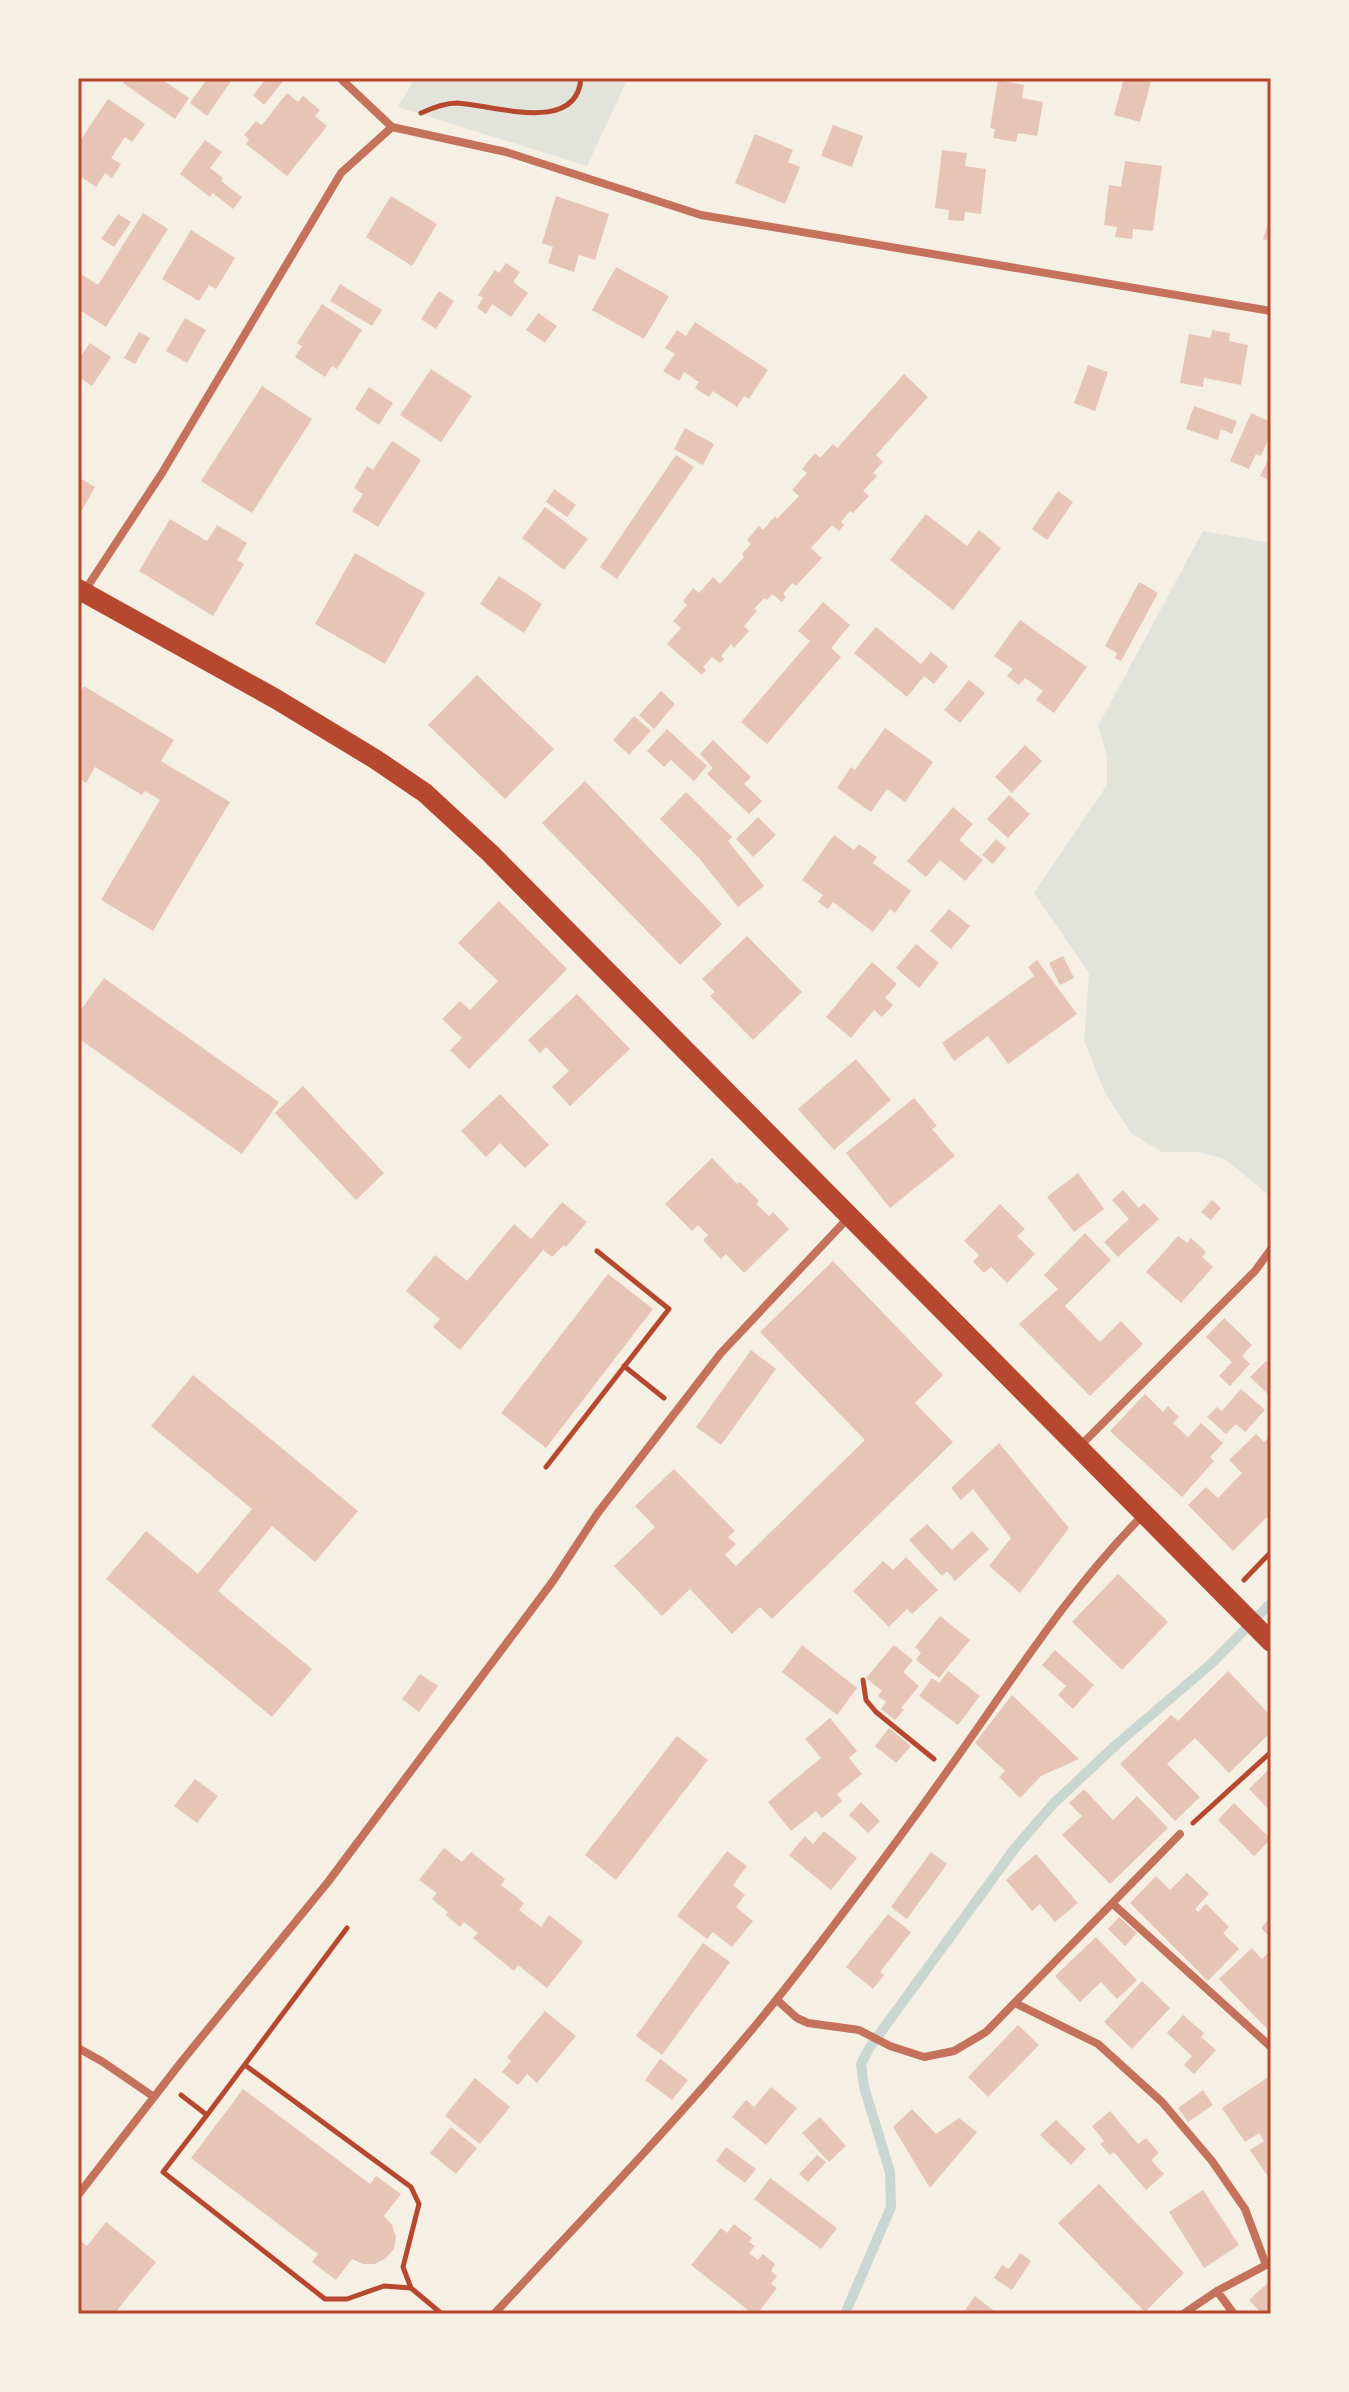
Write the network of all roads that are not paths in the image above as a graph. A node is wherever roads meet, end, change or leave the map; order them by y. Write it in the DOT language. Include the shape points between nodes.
graph roads {
  1 [pos="340,78"];
  2 [pos="392,127"];
  3 [pos="1271,311"];
  4 [pos="80,594"];
  5 [pos="850,1217"];
  6 [pos="1271,1249"];
  7 [pos="1078,1449"];
  8 [pos="1143,1514"];
  9 [pos="1266,1637"];
  10 [pos="1180,1834"];
  11 [pos="1113,1904"];
  12 [pos="777,2000"];
  13 [pos="1015,2003"];
  14 [pos="1271,2047"];
  15 [pos="78,2048"];
  16 [pos="154,2097"];
  17 [pos="78,2195"];
  18 [pos="1269,2264"];
  19 [pos="1217,2291"];
  20 [pos="494,2314"];
  21 [pos="1183,2314"];
  22 [pos="1234,2314"];
  1 -- 2 [label="street"];
  2 -- 3 [label="street" via="506,152 701,215"];
  2 -- 4 [label="street" via="341,173 162,473"];
  4 -- 5 [label="main road" via="276,699 425,793"];
  5 -- 7 [label="main road"];
  5 -- 16 [label="street" via="713,1364 328,1882"];
  6 -- 7 [label="street"];
  7 -- 8 [label="main road"];
  8 -- 9 [label="main road"];
  8 -- 12 [label="street" via="1054,1617"];
  10 -- 11 [label="street"];
  11 -- 13 [label="street"];
  11 -- 14 [label="street"];
  12 -- 13 [label="street" via="808,2023 859,2030 924,2057 954,2051 986,2032"];
  12 -- 20 [label="street"];
  13 -- 18 [label="street" via="1098,2044 1162,2102 1245,2209"];
  15 -- 16 [label="street"];
  16 -- 17 [label="street"];
  18 -- 19 [label="street"];
  19 -- 21 [label="street"];
  19 -- 22 [label="street"];
}
